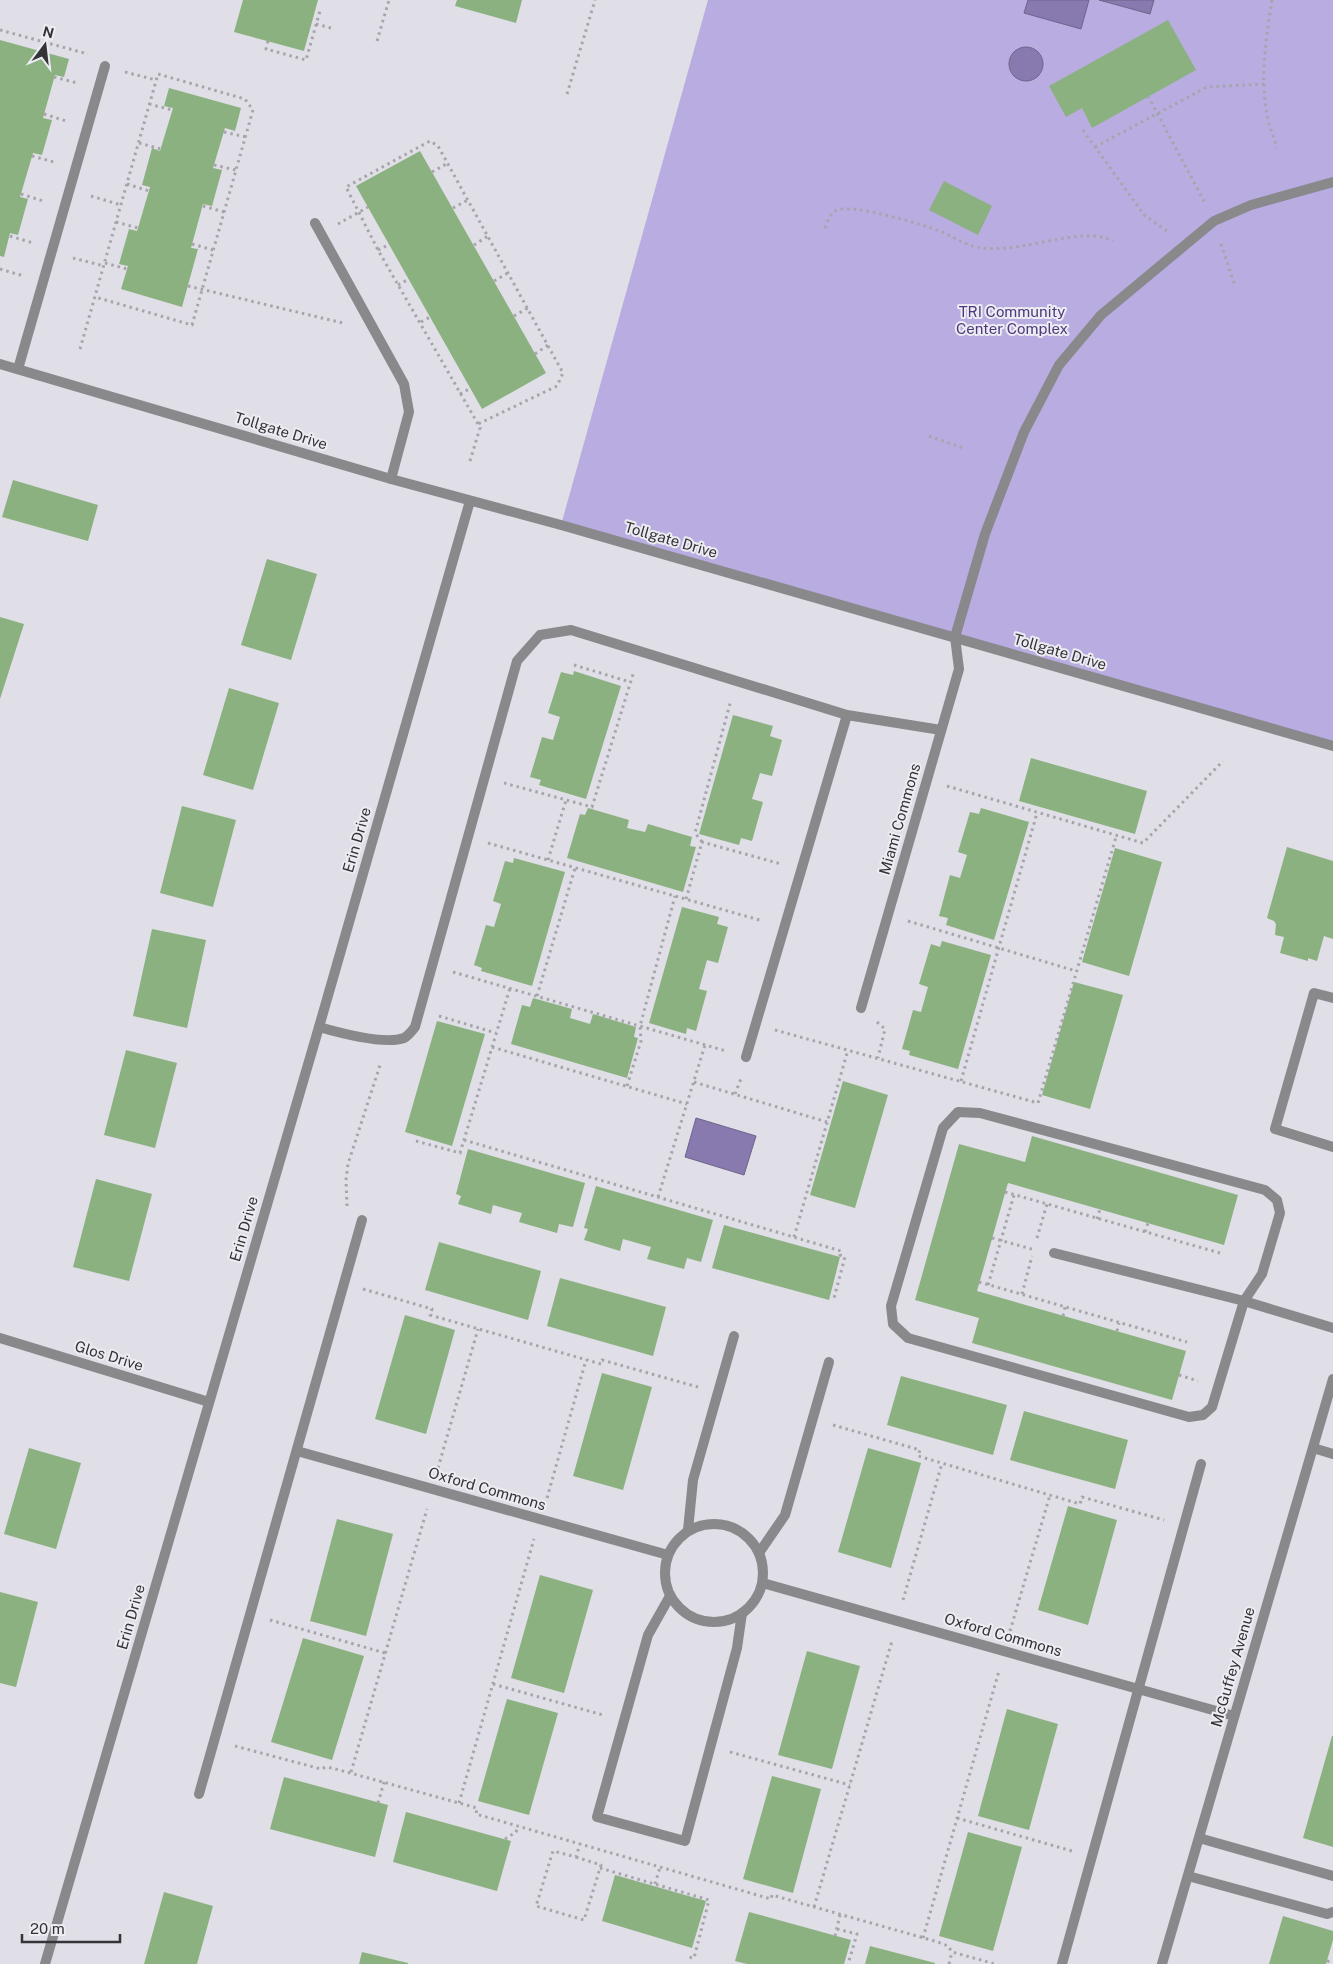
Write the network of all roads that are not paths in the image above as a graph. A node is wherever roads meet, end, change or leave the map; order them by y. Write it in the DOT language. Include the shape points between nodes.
graph roads {
  1 [pos="105,66"];
  2 [pos="1333,182"];
  3 [pos="315,223"];
  4 [pos="0,364"];
  5 [pos="18,369"];
  6 [pos="391,479"];
  7 [pos="470,501"];
  8 [pos="955,637"];
  9 [pos="847,715"];
  10 [pos="941,730"];
  11 [pos="1333,746"];
  12 [pos="1333,998"];
  13 [pos="861,1008"];
  14 [pos="319,1027"];
  15 [pos="746,1057"];
  16 [pos="1333,1147"];
  17 [pos="361,1224"];
  18 [pos="1054,1253"];
  19 [pos="1244,1301"];
  20 [pos="1333,1328"];
  21 [pos="734,1336"];
  22 [pos="0,1338"];
  23 [pos="829,1362"];
  24 [pos="1333,1379"];
  25 [pos="209,1402"];
  26 [pos="1313,1448"];
  27 [pos="297,1451"];
  28 [pos="1333,1454"];
  29 [pos="1201,1464"];
  30 [pos="688,1530"];
  31 [pos="759,1553"];
  32 [pos="668,1555"];
  33 [pos="763,1583"];
  34 [pos="670,1596"];
  35 [pos="742,1614"];
  36 [pos="1137,1689"];
  37 [pos="1234,1716"];
  38 [pos="199,1794"];
  39 [pos="1199,1838"];
  40 [pos="1188,1876"];
  41 [pos="1333,1876"];
  42 [pos="1333,1912"];
  43 [pos="45,1964"];
  44 [pos="1062,1964"];
  45 [pos="1162,1964"];
  1 -- 5 [label="street"];
  2 -- 8 [label="street" via="1252,205 1214,221 1101,315 1059,366 1024,432 985,534"];
  3 -- 6 [label="street" via="404,384 409,412"];
  4 -- 5 [label="street, Tollgate Drive"];
  5 -- 6 [label="street, Tollgate Drive"];
  6 -- 7 [label="street, Tollgate Drive"];
  7 -- 8 [label="street, Tollgate Drive"];
  7 -- 14 [label="street, Erin Drive"];
  8 -- 10 [label="street, Miami Commons" via="958,669"];
  8 -- 11 [label="street, Tollgate Drive"];
  9 -- 10 [label="street"];
  9 -- 14 [label="street" via="572,630 540,635 517,661 415,1027 405,1038 389,1040"];
  9 -- 15 [label="street"];
  10 -- 13 [label="street, Miami Commons"];
  12 -- 16 [label="street" via="1314,993 1275,1129"];
  14 -- 25 [label="street, Erin Drive"];
  17 -- 27 [label="street"];
  18 -- 19 [label="street"];
  19 -- 19 [label="street" via="1212,1407 1203,1415 1189,1417 908,1338 893,1324 891,1306 944,1128 958,1112 980,1113 1264,1190 1277,1200 1280,1213 1262,1274"];
  19 -- 20 [label="street"];
  21 -- 30 [label="street" via="693,1480"];
  22 -- 25 [label="street, Glos Drive"];
  23 -- 31 [label="street" via="785,1515"];
  24 -- 26 [label="street, McGuffey Avenue"];
  25 -- 43 [label="street, Erin Drive"];
  26 -- 28 [label="street"];
  26 -- 37 [label="street, McGuffey Avenue"];
  27 -- 32 [label="street, Oxford Commons"];
  27 -- 38 [label="street"];
  29 -- 36 [label="street"];
  30 -- 31 [label="street" via="704,1524 738,1529"];
  30 -- 32 [label="street" via="675,1542"];
  31 -- 33 [label="street"];
  32 -- 34 [label="street" via="665,1579"];
  33 -- 35 [label="street" via="754,1602"];
  33 -- 36 [label="street, Oxford Commons"];
  34 -- 35 [label="street" via="680,1609 695,1619 726,1621"];
  34 -- 35 [label="street" via="648,1635 596,1817 686,1841 737,1648"];
  36 -- 37 [label="street, Oxford Commons"];
  36 -- 44 [label="street"];
  37 -- 39 [label="street, McGuffey Avenue"];
  39 -- 40 [label="street, McGuffey Avenue"];
  39 -- 41 [label="street"];
  40 -- 42 [label="street" via="1327,1914"];
  40 -- 45 [label="street, McGuffey Avenue"];
}
